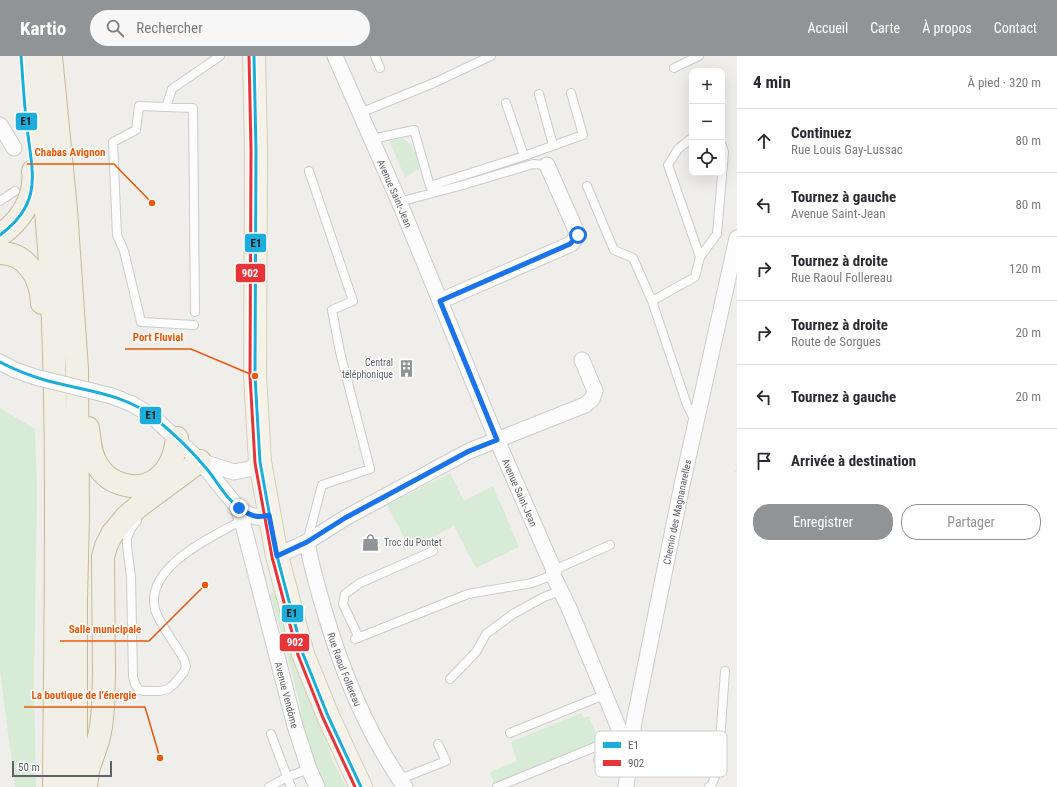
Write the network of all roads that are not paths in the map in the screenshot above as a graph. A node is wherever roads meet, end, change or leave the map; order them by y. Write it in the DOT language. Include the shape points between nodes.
graph roads {
  1 [pos="21,56"];
  2 [pos="30,56"];
  3 [pos="51,56"];
  4 [pos="220,56"];
  5 [pos="254,56"];
  6 [pos="335,56"];
  7 [pos="375,56"];
  8 [pos="491,56"];
  9 [pos="699,56"];
  10 [pos="380,68"];
  11 [pos="674,68"];
  12 [pos="571,93"];
  13 [pos="539,94"];
  14 [pos="506,103"];
  15 [pos="166,107"];
  16 [pos="360,113"];
  17 [pos="0,125"];
  18 [pos="372,139"];
  19 [pos="689,140"];
  20 [pos="553,145"];
  21 [pos="14,148"];
  22 [pos="524,156"];
  23 [pos="547,165"];
  24 [pos="309,171"];
  25 [pos="722,176"];
  26 [pos="587,186"];
  27 [pos="15,191"];
  28 [pos="0,200"];
  29 [pos="399,202"];
  30 [pos="0,235"];
  31 [pos="737,238"];
  32 [pos="0,253"];
  33 [pos="700,257"];
  34 [pos="440,301"];
  35 [pos="652,302"];
  36 [pos="195,312"];
  37 [pos="194,325"];
  38 [pos="582,360"];
  39 [pos="0,362"];
  40 [pos="77,369"];
  41 [pos="696,424"];
  42 [pos="177,438"];
  43 [pos="497,440"];
  44 [pos="200,461"];
  45 [pos="260,462"];
  46 [pos="234,472"];
  47 [pos="237,509"];
  48 [pos="57,515"];
  49 [pos="269,515"];
  50 [pos="143,516"];
  51 [pos="307,542"];
  52 [pos="610,546"];
  53 [pos="433,551"];
  54 [pos="277,556"];
  55 [pos="554,572"];
  56 [pos="560,591"];
  57 [pos="725,671"];
  58 [pos="450,679"];
  59 [pos="604,695"];
  60 [pos="620,731"];
  61 [pos="631,731"];
  62 [pos="721,731"];
  63 [pos="510,733"];
  64 [pos="271,734"];
  65 [pos="438,744"];
  66 [pos="595,754"];
  67 [pos="309,769"];
  68 [pos="286,777"];
  69 [pos="715,777"];
  70 [pos="402,783"];
  71 [pos="54,787"];
  72 [pos="76,787"];
  73 [pos="86,787"];
  74 [pos="269,787"];
  75 [pos="291,787"];
  76 [pos="317,787"];
  77 [pos="361,787"];
  78 [pos="497,787"];
  79 [pos="709,787"];
  1 -- 30 [label="highway" via="33,187 23,212 13,225"];
  2 -- 48 [label="highway" via="44,175 52,298"];
  3 -- 40 [label="highway" via="66,210"];
  4 -- 15 [label="lane" via="172,89"];
  5 -- 45 [label="main road" via="255,376"];
  6 -- 16 [label="street, Avenue Saint-Jean"];
  7 -- 10 [label="lane"];
  8 -- 16 [label="lane"];
  9 -- 11 [label="lane"];
  12 -- 20 [label="lane" via="583,135"];
  13 -- 20 [label="lane"];
  14 -- 22 [label="lane"];
  15 -- 36 [label="lane" via="193,108"];
  15 -- 37 [label="lane" via="139,106 136,130 113,142 117,235 124,251 141,322"];
  16 -- 18 [label="street, Avenue Saint-Jean"];
  17 -- 21 [label="street"];
  18 -- 22 [label="lane" via="414,130 430,186"];
  18 -- 29 [label="street, Avenue Saint-Jean"];
  19 -- 33 [label="lane" via="678,149 668,165"];
  20 -- 22 [label="lane"];
  23 -- 29 [label="lane" via="533,164"];
  23 -- 34 [label="street" via="578,235 570,244"];
  24 -- 51 [label="lane" via="353,301 332,310 370,469 322,485"];
  25 -- 33 [label="lane" via="717,234"];
  26 -- 35 [label="lane" via="614,250 633,258"];
  27 -- 28 [label="lane"];
  29 -- 34 [label="street, Avenue Saint-Jean"];
  31 -- 41 [label="street, Chemin des Magnanarelles"];
  32 -- 48 [label="highway" via="16,256 23,261 36,276 42,297"];
  33 -- 35 [label="lane" via="696,278"];
  34 -- 43 [label="street, Avenue Saint-Jean"];
  35 -- 41 [label="lane"];
  38 -- 43 [label="street" via="595,391 592,399 585,405"];
  39 -- 42 [label="street, bridge" via="34,377 112,396 132,404 152,416"];
  40 -- 42 [label="highway" via="92,456 101,471 114,482 137,486 157,479 174,456"];
  40 -- 72 [label="highway"];
  41 -- 61 [label="street, Chemin des Magnanarelles"];
  42 -- 44 [label="street"];
  43 -- 51 [label="street" via="469,451 345,518"];
  43 -- 55 [label="street, Avenue Saint-Jean"];
  44 -- 46 [label="street"];
  44 -- 47 [label="street"];
  44 -- 73 [label="highway" via="161,495 139,506 120,523 106,546 103,558 103,708 98,741 88,770"];
  45 -- 46 [label="street"];
  45 -- 49 [label="main road"];
  46 -- 47 [label="street"];
  47 -- 49 [label="street" via="261,518"];
  47 -- 50 [label="lane" via="210,538 174,561 157,585 153,600 155,610 186,666 184,672 168,688 144,692 139,690 133,677 131,577 126,546 132,527"];
  47 -- 67 [label="street, Avenue Vendôme" via="295,726"];
  48 -- 71 [label="highway"];
  49 -- 54 [label="main road"];
  51 -- 54 [label="street"];
  51 -- 70 [label="street, Rue Raoul Follereau" via="311,568 335,646 383,755"];
  52 -- 55 [label="lane"];
  53 -- 55 [label="lane" via="360,583 345,594 343,604 357,638 468,594 532,583"];
  54 -- 77 [label="main road" via="303,654"];
  55 -- 56 [label="street, Avenue Saint-Jean"];
  56 -- 58 [label="lane" via="544,596 512,614 486,634 476,652"];
  56 -- 59 [label="street, Avenue Saint-Jean"];
  57 -- 62 [label="lane"];
  59 -- 60 [label="street, Avenue Saint-Jean"];
  59 -- 63 [label="lane"];
  64 -- 68 [label="lane"];
  65 -- 70 [label="lane" via="446,761"];
  66 -- 78 [label="lane"];
  67 -- 68 [label="lane"];
  67 -- 76 [label="street, Avenue Vendôme"];
  68 -- 74 [label="lane"];
  68 -- 75 [label="lane"];
  69 -- 79 [label="lane"];
}
